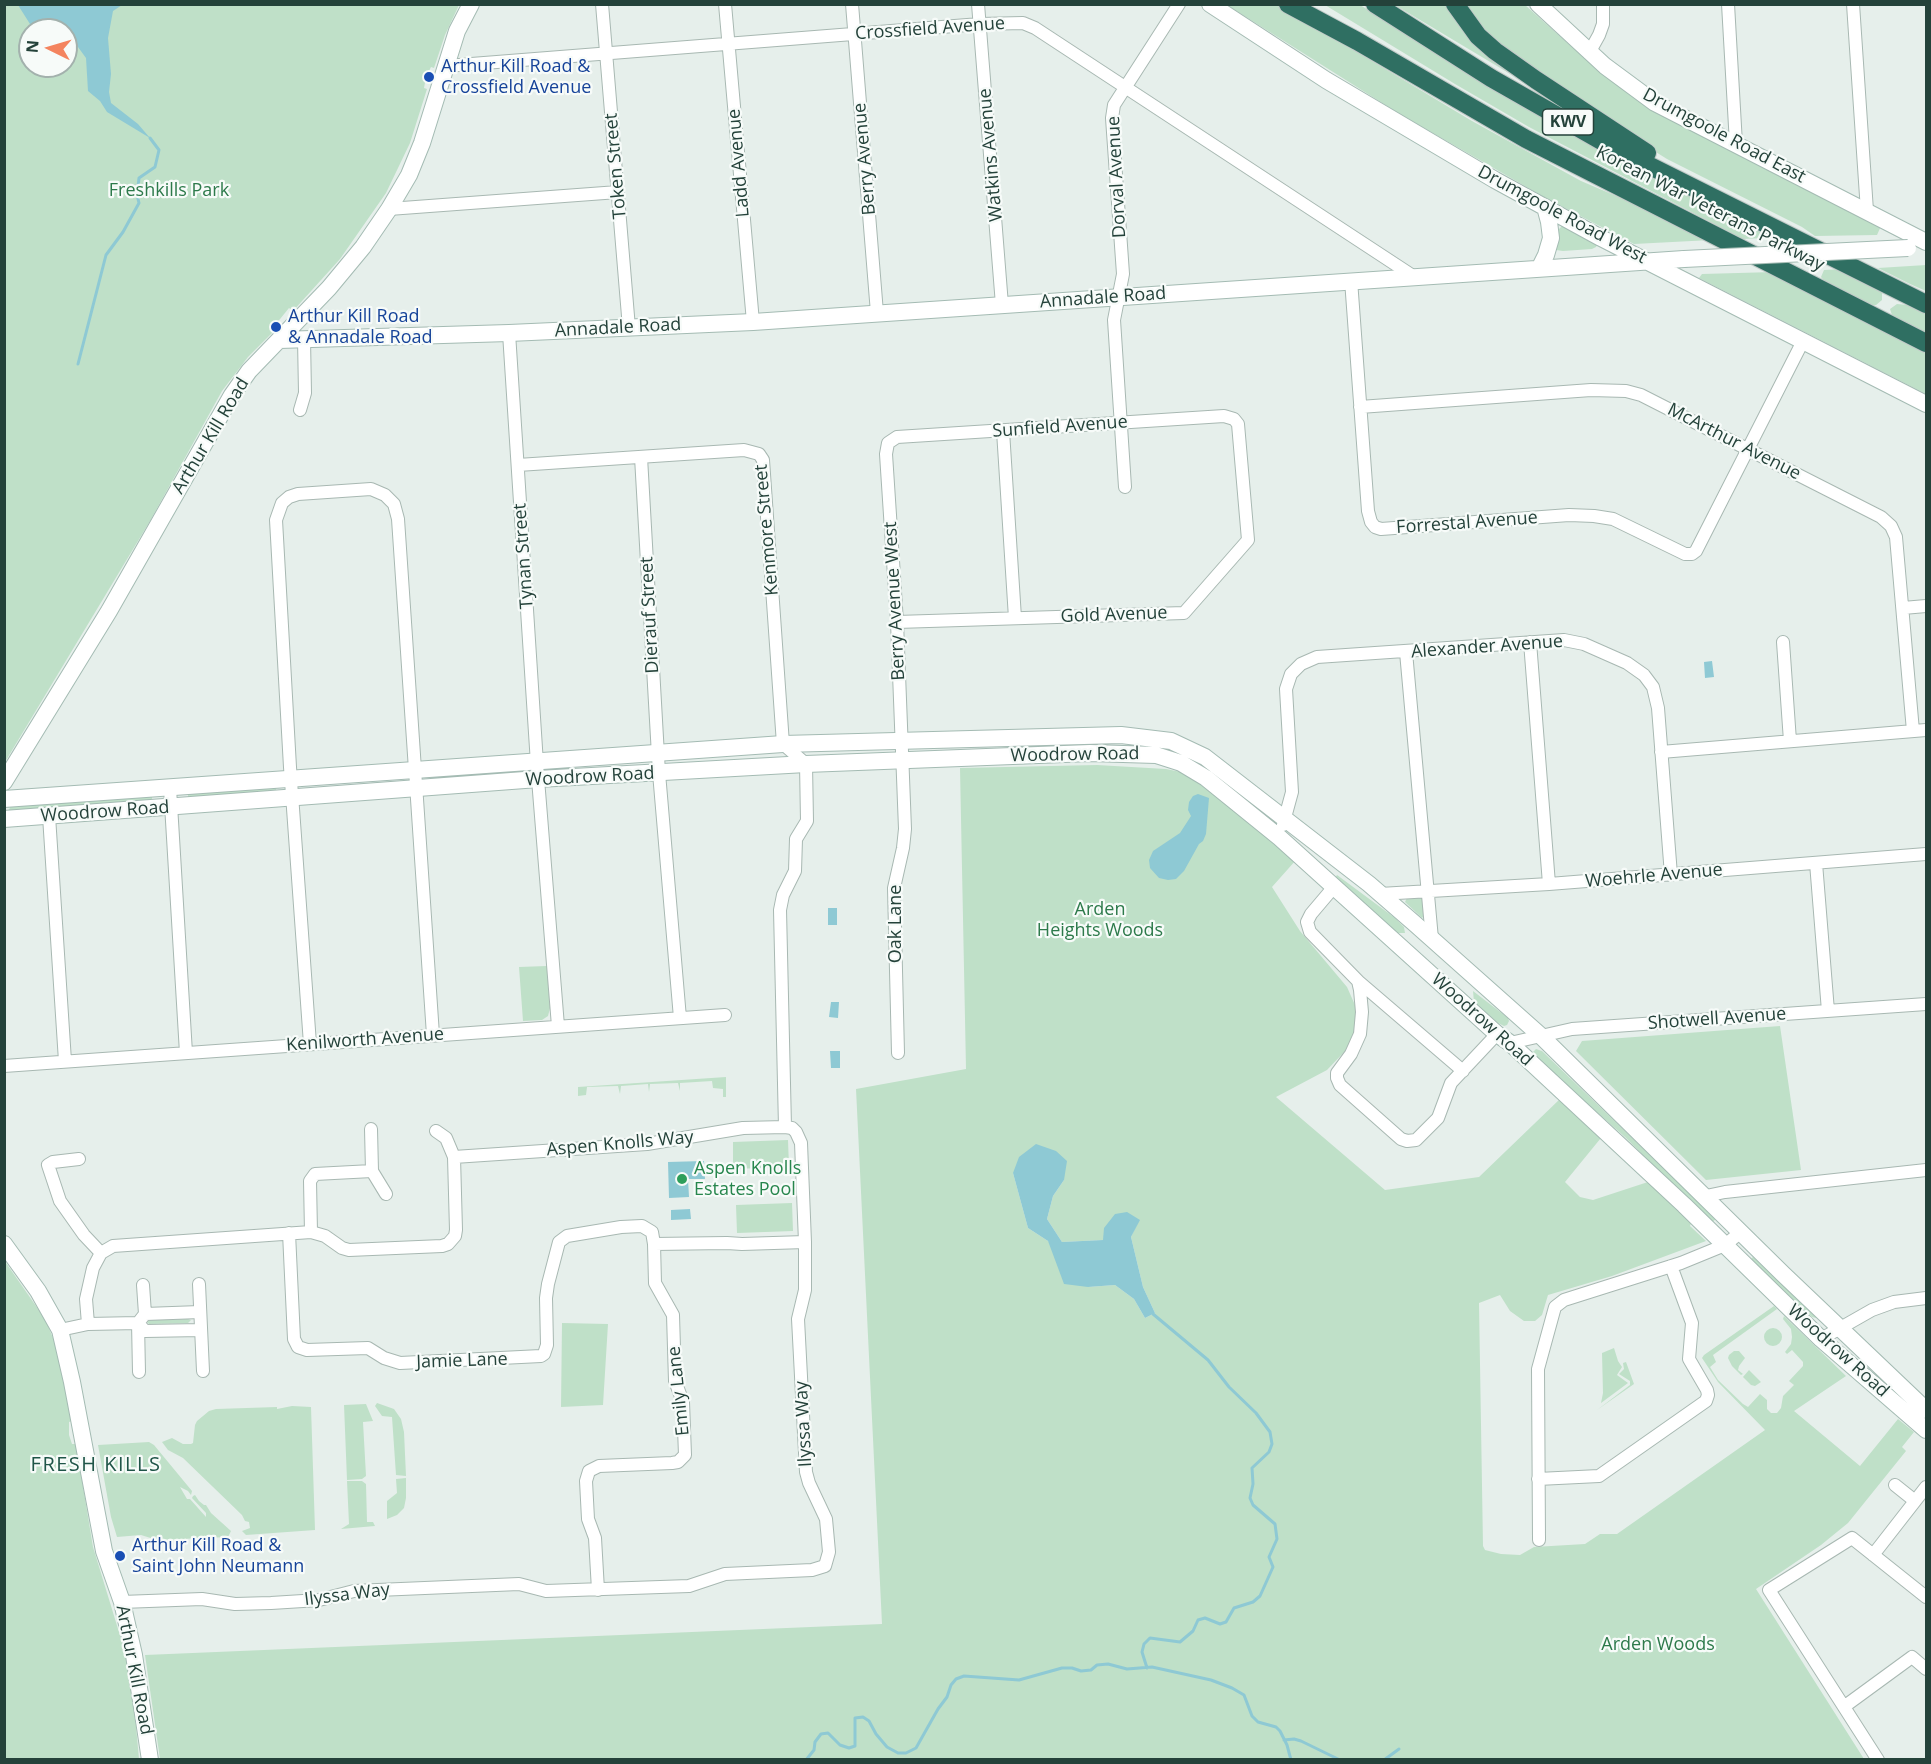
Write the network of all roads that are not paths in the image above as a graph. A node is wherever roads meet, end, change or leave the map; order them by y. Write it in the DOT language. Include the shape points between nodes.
graph roads {
  1 [pos="471,4"];
  2 [pos="602,4"];
  3 [pos="725,4"];
  4 [pos="852,4"];
  5 [pos="978,4"];
  6 [pos="1179,4"];
  7 [pos="1210,4"];
  8 [pos="1288,4"];
  9 [pos="1315,4"];
  10 [pos="1375,4"];
  11 [pos="1455,4"];
  12 [pos="1538,4"];
  13 [pos="1603,4"];
  14 [pos="1728,4"];
  15 [pos="1853,4"];
  16 [pos="980,24"];
  17 [pos="855,34"];
  18 [pos="729,45"];
  19 [pos="1589,53"];
  20 [pos="607,54"];
  21 [pos="446,66"];
  22 [pos="1126,87"];
  23 [pos="1455,99"];
  24 [pos="1736,144"];
  25 [pos="618,192"];
  26 [pos="1545,207"];
  27 [pos="389,209"];
  28 [pos="1867,212"];
  29 [pos="1770,225"];
  30 [pos="1926,242"];
  31 [pos="1926,247"];
  32 [pos="1647,261"];
  33 [pos="1540,267"];
  34 [pos="1413,276"];
  35 [pos="1351,280"];
  36 [pos="1118,297"];
  37 [pos="1926,304"];
  38 [pos="1002,306"];
  39 [pos="877,313"];
  40 [pos="753,322"];
  41 [pos="628,328"];
  42 [pos="509,333"];
  43 [pos="304,339"];
  44 [pos="279,340"];
  45 [pos="1803,341"];
  46 [pos="1926,343"];
  47 [pos="1926,404"];
  48 [pos="1360,407"];
  49 [pos="300,410"];
  50 [pos="1234,419"];
  51 [pos="1121,423"];
  52 [pos="1003,431"];
  53 [pos="888,443"];
  54 [pos="1749,448"];
  55 [pos="641,457"];
  56 [pos="518,465"];
  57 [pos="1125,487"];
  58 [pos="1926,606"];
  59 [pos="1903,608"];
  60 [pos="1015,618"];
  61 [pos="897,622"];
  62 [pos="1530,642"];
  63 [pos="1783,642"];
  64 [pos="1407,651"];
  65 [pos="1926,730"];
  66 [pos="1913,731"];
  67 [pos="902,741"];
  68 [pos="1790,741"];
  69 [pos="783,744"];
  70 [pos="1662,752"];
  71 [pos="658,754"];
  72 [pos="903,760"];
  73 [pos="537,762"];
  74 [pos="806,764"];
  75 [pos="415,770"];
  76 [pos="659,773"];
  77 [pos="291,778"];
  78 [pos="538,779"];
  79 [pos="4,782"];
  80 [pos="170,788"];
  81 [pos="416,788"];
  82 [pos="293,797"];
  83 [pos="4,799"];
  84 [pos="170,807"];
  85 [pos="49,816"];
  86 [pos="1285,818"];
  87 [pos="4,819"];
  88 [pos="1280,838"];
  89 [pos="1926,854"];
  90 [pos="1816,863"];
  91 [pos="1671,875"];
  92 [pos="1550,884"];
  93 [pos="1334,888"];
  94 [pos="1428,890"];
  95 [pos="1380,894"];
  96 [pos="1432,939"];
  97 [pos="1358,981"];
  98 [pos="1926,1004"];
  99 [pos="1828,1011"];
  100 [pos="725,1015"];
  101 [pos="680,1018"];
  102 [pos="558,1026"];
  103 [pos="433,1035"];
  104 [pos="1541,1036"];
  105 [pos="1503,1039"];
  106 [pos="310,1044"];
  107 [pos="186,1053"];
  108 [pos="898,1053"];
  109 [pos="65,1061"];
  110 [pos="4,1066"];
  111 [pos="1463,1071"];
  112 [pos="785,1127"];
  113 [pos="371,1129"];
  114 [pos="435,1131"];
  115 [pos="454,1156"];
  116 [pos="79,1159"];
  117 [pos="1926,1170"];
  118 [pos="372,1171"];
  119 [pos="386,1194"];
  120 [pos="1706,1197"];
  121 [pos="311,1232"];
  122 [pos="289,1233"];
  123 [pos="1741,1233"];
  124 [pos="805,1242"];
  125 [pos="4,1244"];
  126 [pos="654,1244"];
  127 [pos="1725,1245"];
  128 [pos="101,1253"];
  129 [pos="1671,1266"];
  130 [pos="199,1284"];
  131 [pos="143,1285"];
  132 [pos="1926,1298"];
  133 [pos="200,1312"];
  134 [pos="141,1318"];
  135 [pos="88,1324"];
  136 [pos="1840,1328"];
  137 [pos="60,1330"];
  138 [pos="201,1330"];
  139 [pos="1821,1339"];
  140 [pos="203,1371"];
  141 [pos="139,1372"];
  142 [pos="1926,1410"];
  143 [pos="1926,1430"];
  144 [pos="1538,1479"];
  145 [pos="1895,1485"];
  146 [pos="1926,1487"];
  147 [pos="1915,1501"];
  148 [pos="1539,1540"];
  149 [pos="1873,1555"];
  150 [pos="598,1590"];
  151 [pos="1926,1597"];
  152 [pos="122,1602"];
  153 [pos="1926,1669"];
  154 [pos="1845,1706"];
  155 [pos="150,1760"];
  156 [pos="1878,1760"];
  1 -- 21 [label="street, Arthur Kill Road"];
  2 -- 20 [label="street, Token Street"];
  3 -- 18 [label="street, Ladd Avenue"];
  4 -- 17 [label="street, Berry Avenue"];
  5 -- 16 [label="street, Watkins Avenue"];
  6 -- 22 [label="street, Dorval Avenue"];
  7 -- 26 [label="street, Drumgoole Road West" via="1395,122"];
  8 -- 23 [label="highway, Korean War Veterans Parkway / KWV"];
  9 -- 23 [label="highway" via="1400,57"];
  10 -- 29 [label="highway, Korean War Veterans Parkway / KWV" via="1491,78 1612,147"];
  11 -- 29 [label="highway" via="1478,36 1519,69 1661,161"];
  12 -- 19 [label="street, Drumgoole Road East"];
  13 -- 19 [label="street" via="1603,24"];
  14 -- 24 [label="street"];
  15 -- 28 [label="street"];
  16 -- 17 [label="street, Crossfield Avenue"];
  16 -- 22 [label="street, Crossfield Avenue" via="1023,23 1035,28"];
  16 -- 38 [label="street, Watkins Avenue"];
  17 -- 18 [label="street, Crossfield Avenue"];
  17 -- 39 [label="street, Berry Avenue"];
  18 -- 20 [label="street, Crossfield Avenue"];
  18 -- 40 [label="street, Ladd Avenue"];
  19 -- 24 [label="street, Drumgoole Road East" via="1655,103"];
  20 -- 21 [label="street, Crossfield Avenue"];
  20 -- 25 [label="street, Token Street"];
  21 -- 27 [label="street, Arthur Kill Road" via="422,142"];
  22 -- 34 [label="street, Crossfield Avenue"];
  22 -- 36 [label="street, Dorval Avenue" via="1114,105 1112,118 1123,274"];
  23 -- 46 [label="highway, Korean War Veterans Parkway / KWV" via="1565,160"];
  24 -- 28 [label="street, Drumgoole Road East"];
  25 -- 27 [label="street"];
  25 -- 41 [label="street, Token Street"];
  26 -- 32 [label="street, Drumgoole Road West"];
  26 -- 33 [label="street" via="1551,238"];
  27 -- 44 [label="street, Arthur Kill Road" via="329,288"];
  28 -- 30 [label="street, Drumgoole Road East"];
  29 -- 37 [label="highway, Korean War Veterans Parkway / KWV"];
  31 -- 32 [label="street, Annadale Road, bridge"];
  32 -- 33 [label="street, Annadale Road"];
  32 -- 45 [label="street, Drumgoole Road West"];
  33 -- 34 [label="street, Annadale Road"];
  34 -- 35 [label="street, Annadale Road"];
  35 -- 36 [label="street, Annadale Road"];
  35 -- 48 [label="street, Forrestal Avenue"];
  36 -- 38 [label="street, Annadale Road"];
  36 -- 51 [label="street, Dorval Avenue" via="1114,320"];
  38 -- 39 [label="street, Annadale Road"];
  39 -- 40 [label="street, Annadale Road"];
  40 -- 41 [label="street, Annadale Road"];
  41 -- 42 [label="street, Annadale Road"];
  42 -- 43 [label="street, Annadale Road"];
  42 -- 56 [label="street, Tynan Street"];
  43 -- 44 [label="street, Annadale Road"];
  43 -- 49 [label="street" via="305,393"];
  44 -- 79 [label="street, Arthur Kill Road" via="232,395 109,611"];
  45 -- 47 [label="street, Drumgoole Road West"];
  45 -- 54 [label="street"];
  48 -- 54 [label="street, McArthur Avenue" via="1591,390 1626,391"];
  48 -- 54 [label="street, Forrestal Avenue" via="1368,511 1375,527 1388,529 1594,516 1613,519 1692,554"];
  50 -- 51 [label="street, Sunfield Avenue" via="1224,416"];
  50 -- 60 [label="street, Gold Avenue" via="1239,429 1248,540 1184,613"];
  51 -- 52 [label="street, Sunfield Avenue"];
  51 -- 57 [label="street, Dorval Avenue"];
  52 -- 53 [label="street, Sunfield Avenue" via="897,437"];
  52 -- 60 [label="street"];
  53 -- 61 [label="street, Berry Avenue West"];
  54 -- 59 [label="street, McArthur Avenue" via="1887,521 1896,537"];
  55 -- 56 [label="street, Kenmore Street"];
  55 -- 69 [label="street, Kenmore Street" via="744,450 759,454 763,460"];
  55 -- 71 [label="street, Dierauf Street"];
  56 -- 73 [label="street, Tynan Street"];
  58 -- 59 [label="street"];
  59 -- 66 [label="street, McArthur Avenue"];
  60 -- 61 [label="street, Gold Avenue"];
  61 -- 67 [label="street, Berry Avenue West"];
  62 -- 64 [label="street, Alexander Avenue"];
  62 -- 70 [label="street, Alexander Avenue" via="1564,640 1584,644 1644,675 1656,695"];
  62 -- 92 [label="street"];
  63 -- 68 [label="street"];
  64 -- 86 [label="street, Alexander Avenue" via="1317,657 1291,674 1285,696 1292,792"];
  64 -- 94 [label="street"];
  65 -- 66 [label="street"];
  66 -- 68 [label="street"];
  67 -- 69 [label="street, Woodrow Road"];
  67 -- 72 [label="street, Berry Avenue West"];
  67 -- 86 [label="street, Woodrow Road" via="1121,735 1171,741 1205,757"];
  68 -- 70 [label="street"];
  69 -- 71 [label="street, Woodrow Road"];
  69 -- 74 [label="street"];
  70 -- 91 [label="street, Alexander Avenue"];
  71 -- 73 [label="street, Woodrow Road"];
  71 -- 76 [label="street, Dierauf Street"];
  72 -- 74 [label="street, Woodrow Road"];
  72 -- 88 [label="street, Woodrow Road" via="1090,753 1156,755 1181,763 1206,778"];
  72 -- 108 [label="street, Oak Lane" via="905,830 894,888"];
  73 -- 75 [label="street, Woodrow Road"];
  73 -- 78 [label="street, Tynan Street"];
  74 -- 76 [label="street, Woodrow Road"];
  74 -- 112 [label="street" via="807,821 796,839 795,872 780,910"];
  75 -- 77 [label="street, Woodrow Road"];
  75 -- 77 [label="street" via="398,519 394,504 371,489 298,494 282,503 276,520"];
  75 -- 81 [label="street"];
  76 -- 78 [label="street, Woodrow Road"];
  76 -- 101 [label="street, Dierauf Street"];
  77 -- 80 [label="street, Woodrow Road"];
  77 -- 82 [label="street"];
  78 -- 81 [label="street, Woodrow Road"];
  78 -- 102 [label="street, Tynan Street"];
  80 -- 83 [label="street, Woodrow Road"];
  80 -- 84 [label="street"];
  81 -- 82 [label="street, Woodrow Road"];
  81 -- 103 [label="street"];
  82 -- 84 [label="street, Woodrow Road"];
  82 -- 106 [label="street"];
  84 -- 85 [label="street, Woodrow Road"];
  84 -- 107 [label="street"];
  85 -- 87 [label="street, Woodrow Road"];
  85 -- 109 [label="street"];
  86 -- 88 [label="street, Alexander Avenue"];
  86 -- 95 [label="street, Woodrow Road"];
  88 -- 93 [label="street, Woodrow Road"];
  89 -- 90 [label="street, Woehrle Avenue"];
  90 -- 91 [label="street, Woehrle Avenue"];
  90 -- 99 [label="street"];
  91 -- 92 [label="street, Woehrle Avenue"];
  92 -- 94 [label="street, Woehrle Avenue"];
  93 -- 97 [label="street" via="1311,914 1307,927"];
  93 -- 105 [label="street, Woodrow Road"];
  94 -- 95 [label="street, Woehrle Avenue"];
  94 -- 96 [label="street"];
  95 -- 96 [label="street, Woodrow Road"];
  96 -- 104 [label="street, Woodrow Road"];
  97 -- 111 [label="street"];
  97 -- 111 [label="street" via="1362,1004 1360,1034 1337,1073 1337,1081 1401,1139 1412,1142 1420,1138 1437,1118 1451,1083"];
  98 -- 99 [label="street, Shotwell Avenue"];
  99 -- 104 [label="street, Shotwell Avenue" via="1572,1029"];
  100 -- 101 [label="street, Kenilworth Avenue"];
  101 -- 102 [label="street, Kenilworth Avenue"];
  102 -- 103 [label="street, Kenilworth Avenue"];
  103 -- 106 [label="street, Kenilworth Avenue"];
  104 -- 105 [label="street, Shotwell Avenue"];
  104 -- 120 [label="street, Woodrow Road"];
  105 -- 111 [label="street"];
  105 -- 127 [label="street, Woodrow Road"];
  106 -- 107 [label="street, Kenilworth Avenue"];
  107 -- 109 [label="street, Kenilworth Avenue"];
  109 -- 110 [label="street, Kenilworth Avenue"];
  112 -- 115 [label="street, Aspen Knolls Way" via="743,1128 647,1144"];
  112 -- 124 [label="street, Ilyssa Way" via="796,1132 801,1143"];
  113 -- 118 [label="street"];
  114 -- 115 [label="street" via="446,1137"];
  115 -- 121 [label="street" via="456,1230 448,1244 349,1250"];
  116 -- 128 [label="street" via="48,1165 60,1201"];
  117 -- 120 [label="street"];
  118 -- 119 [label="street"];
  118 -- 121 [label="street" via="315,1174 310,1181"];
  120 -- 123 [label="street, Woodrow Road"];
  121 -- 122 [label="street"];
  122 -- 126 [label="street, Jamie Lane" via="294,1338 298,1347 368,1348 400,1363 541,1356 547,1345 548,1284 559,1242 567,1236 642,1226 652,1232"];
  122 -- 128 [label="street" via="122,1245"];
  123 -- 127 [label="street"];
  123 -- 136 [label="street, Woodrow Road"];
  124 -- 126 [label="street"];
  124 -- 150 [label="street, Ilyssa Way" via="805,1290 798,1319 806,1472 826,1519 827,1563 812,1570 725,1574 689,1586"];
  125 -- 137 [label="street, Arthur Kill Road"];
  126 -- 150 [label="street, Emily Lane" via="655,1283 673,1315 675,1381 683,1402 684,1455 678,1462 599,1466 589,1471 588,1519 594,1538"];
  127 -- 129 [label="street"];
  127 -- 139 [label="street, Woodrow Road"];
  128 -- 135 [label="street" via="87,1286"];
  129 -- 144 [label="street" via="1564,1300 1555,1307 1538,1369"];
  129 -- 144 [label="street" via="1692,1323 1689,1359 1707,1390 1706,1401 1599,1476"];
  130 -- 133 [label="street"];
  131 -- 134 [label="street"];
  132 -- 136 [label="street" via="1894,1302"];
  133 -- 134 [label="street"];
  133 -- 138 [label="street"];
  134 -- 135 [label="street"];
  134 -- 138 [label="street" via="145,1331"];
  134 -- 141 [label="street"];
  135 -- 137 [label="street"];
  136 -- 139 [label="street"];
  136 -- 142 [label="street, Woodrow Road"];
  137 -- 152 [label="street, Arthur Kill Road" via="104,1551"];
  138 -- 140 [label="street"];
  139 -- 143 [label="street, Woodrow Road"];
  144 -- 148 [label="street"];
  145 -- 147 [label="street"];
  146 -- 147 [label="street"];
  147 -- 149 [label="street"];
  149 -- 151 [label="street"];
  149 -- 154 [label="street" via="1852,1538 1769,1590"];
  150 -- 152 [label="street, Ilyssa Way" via="546,1591 519,1584 354,1591 319,1600 272,1603 235,1604 202,1599"];
  152 -- 155 [label="street, Arthur Kill Road"];
  153 -- 154 [label="street" via="1912,1658"];
  154 -- 156 [label="street"];
}
